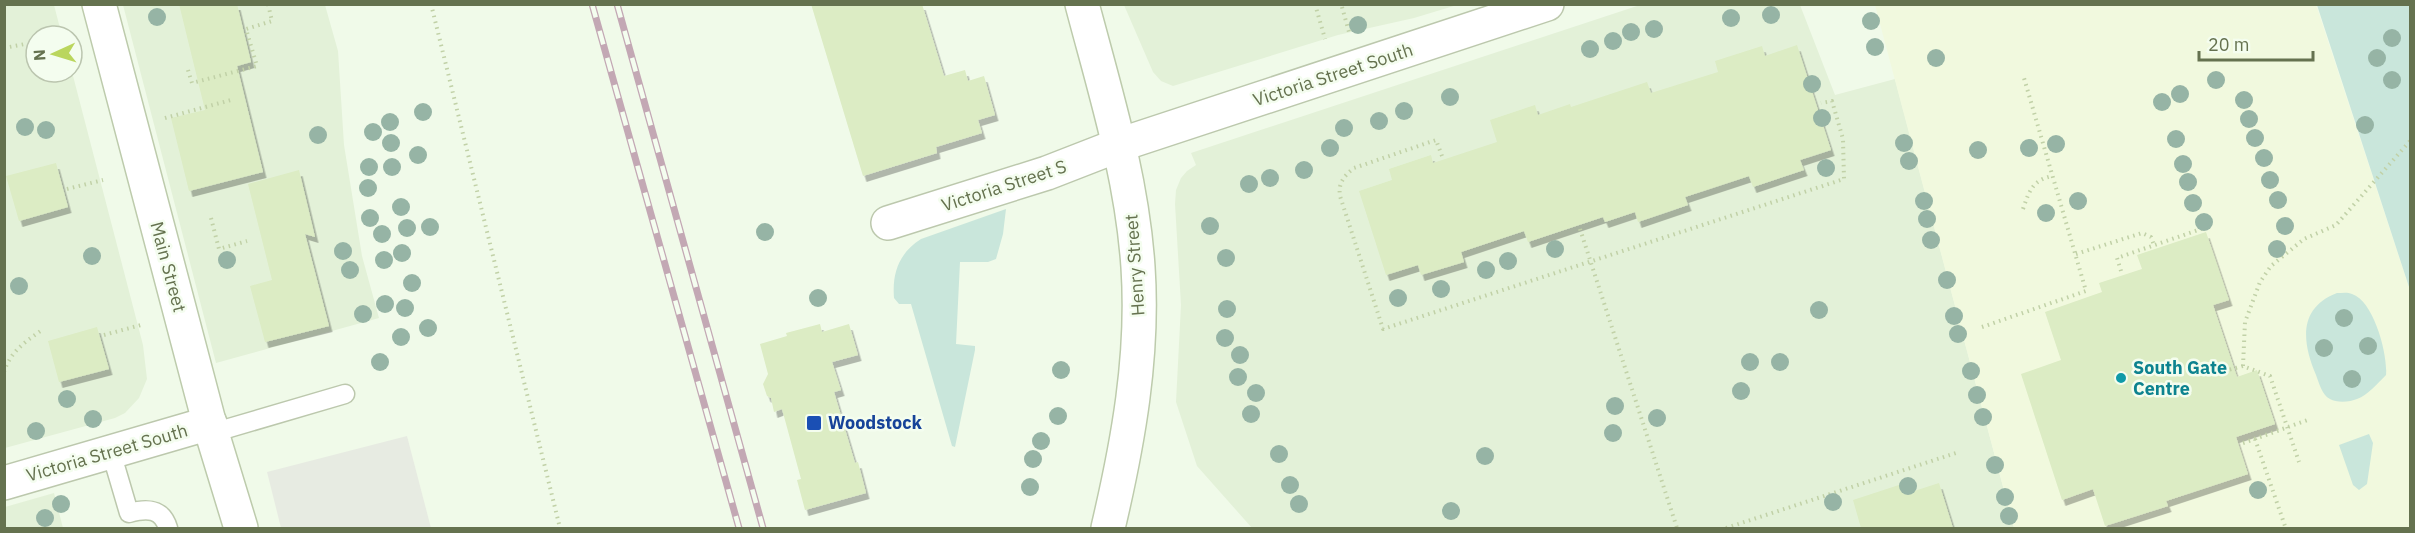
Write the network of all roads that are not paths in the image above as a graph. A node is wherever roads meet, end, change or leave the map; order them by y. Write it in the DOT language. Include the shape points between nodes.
graph roads {
  1 [pos="99,4"];
  2 [pos="1082,4"];
  3 [pos="1547,4"];
  4 [pos="1119,145"];
  5 [pos="888,223"];
  6 [pos="345,394"];
  7 [pos="211,428"];
  8 [pos="111,452"];
  9 [pos="4,483"];
  10 [pos="168,528"];
  11 [pos="241,528"];
  12 [pos="1108,528"];
  1 -- 7 [label="main road, Main Street"];
  2 -- 4 [label="main road, Henry Street"];
  3 -- 4 [label="main road, Victoria Street South"];
  4 -- 5 [label="main road, Victoria Street S" via="1047,173"];
  4 -- 12 [label="main road, Henry Street" via="1134,229 1139,322 1133,407"];
  6 -- 7 [label="lane"];
  7 -- 8 [label="main road, Victoria Street South"];
  7 -- 11 [label="main road, Main Street"];
  8 -- 9 [label="main road, Victoria Street South"];
  8 -- 10 [label="lane" via="129,513 153,510 166,520"];
}
